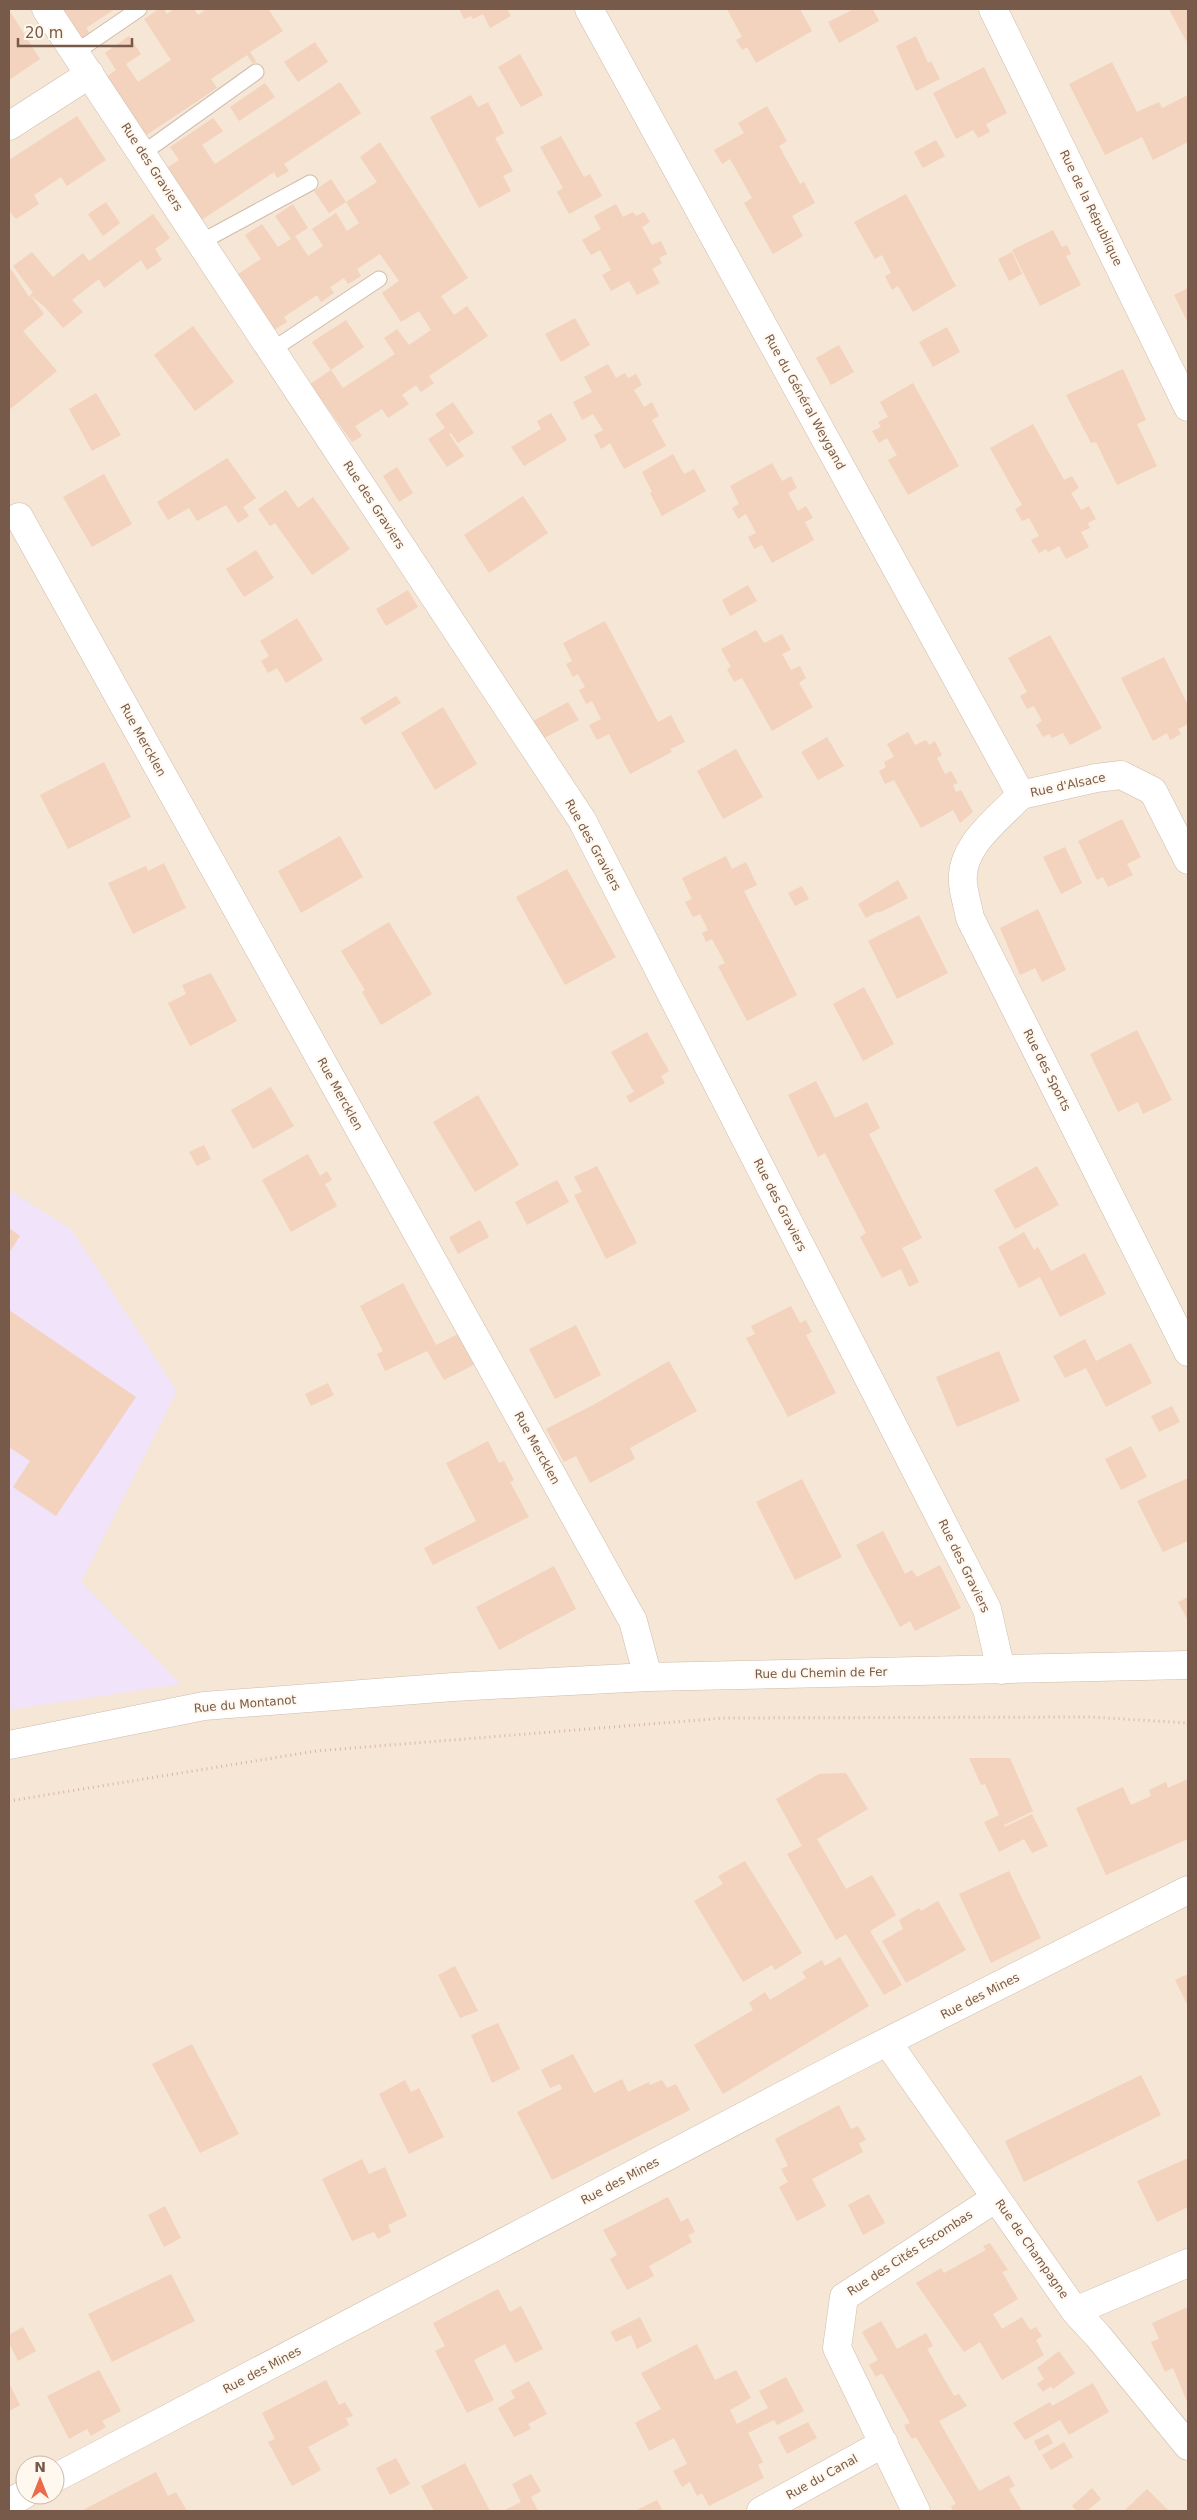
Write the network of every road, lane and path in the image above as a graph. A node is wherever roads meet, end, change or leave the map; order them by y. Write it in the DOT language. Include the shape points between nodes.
graph roads {
  1 [pos="46,9"];
  2 [pos="139,9"];
  3 [pos="589,9"];
  4 [pos="993,9"];
  5 [pos="83,63"];
  6 [pos="256,72"];
  7 [pos="9,126"];
  8 [pos="143,153"];
  9 [pos="310,183"];
  10 [pos="201,242"];
  11 [pos="379,279"];
  12 [pos="272,350"];
  13 [pos="1188,407"];
  14 [pos="19,517"];
  15 [pos="1021,795"];
  16 [pos="1188,860"];
  17 [pos="1188,1352"];
  18 [pos="1188,1665"];
  19 [pos="1001,1670"];
  20 [pos="648,1677"];
  21 [pos="453,1687"];
  22 [pos="1188,1723"];
  23 [pos="9,1744"];
  24 [pos="9,1802"];
  25 [pos="1188,1890"];
  26 [pos="888,2043"];
  27 [pos="996,2198"];
  28 [pos="1188,2263"];
  29 [pos="1075,2312"];
  30 [pos="884,2443"];
  31 [pos="1188,2446"];
  32 [pos="65,2473"];
  33 [pos="761,2511"];
  34 [pos="916,2511"];
  1 -- 5 [label="street, Rue des Graviers"];
  2 -- 5 [label="lane"];
  3 -- 15 [label="street, Rue du Général Weygand"];
  4 -- 13 [label="street, Rue de la République"];
  5 -- 7 [label="street"];
  5 -- 8 [label="street, Rue des Graviers"];
  6 -- 8 [label="lane"];
  8 -- 10 [label="street, Rue des Graviers"];
  9 -- 10 [label="lane"];
  10 -- 12 [label="street, Rue des Graviers"];
  11 -- 12 [label="lane"];
  12 -- 19 [label="street, Rue des Graviers" via="582,820 987,1610"];
  14 -- 20 [label="street, Rue Mercklen" via="633,1621"];
  15 -- 16 [label="street, Rue d'Alsace" via="1121,775 1153,791"];
  15 -- 17 [label="street, Rue des Sports" via="979,838 965,861 963,882 970,918"];
  18 -- 19 [label="street, Rue du Chemin de Fer"];
  19 -- 20 [label="street, Rue du Chemin de Fer"];
  20 -- 21 [label="street, Rue du Chemin de Fer"];
  21 -- 23 [label="street, Rue du Montanot" via="204,1706"];
  22 -- 24 [label="path" via="1091,1717 724,1718 316,1751"];
  25 -- 26 [label="street, Rue des Mines"];
  26 -- 27 [label="street, Rue de Champagne"];
  26 -- 32 [label="street, Rue des Mines"];
  27 -- 29 [label="street, Rue de Champagne"];
  27 -- 30 [label="street, Rue des Cités Escombas" via="844,2297 837,2348"];
  28 -- 29 [label="street"];
  29 -- 31 [label="street, Rue de Champagne"];
  30 -- 33 [label="street, Rue du Canal"];
  30 -- 34 [label="street, Rue des Cités Escombas"];
}
